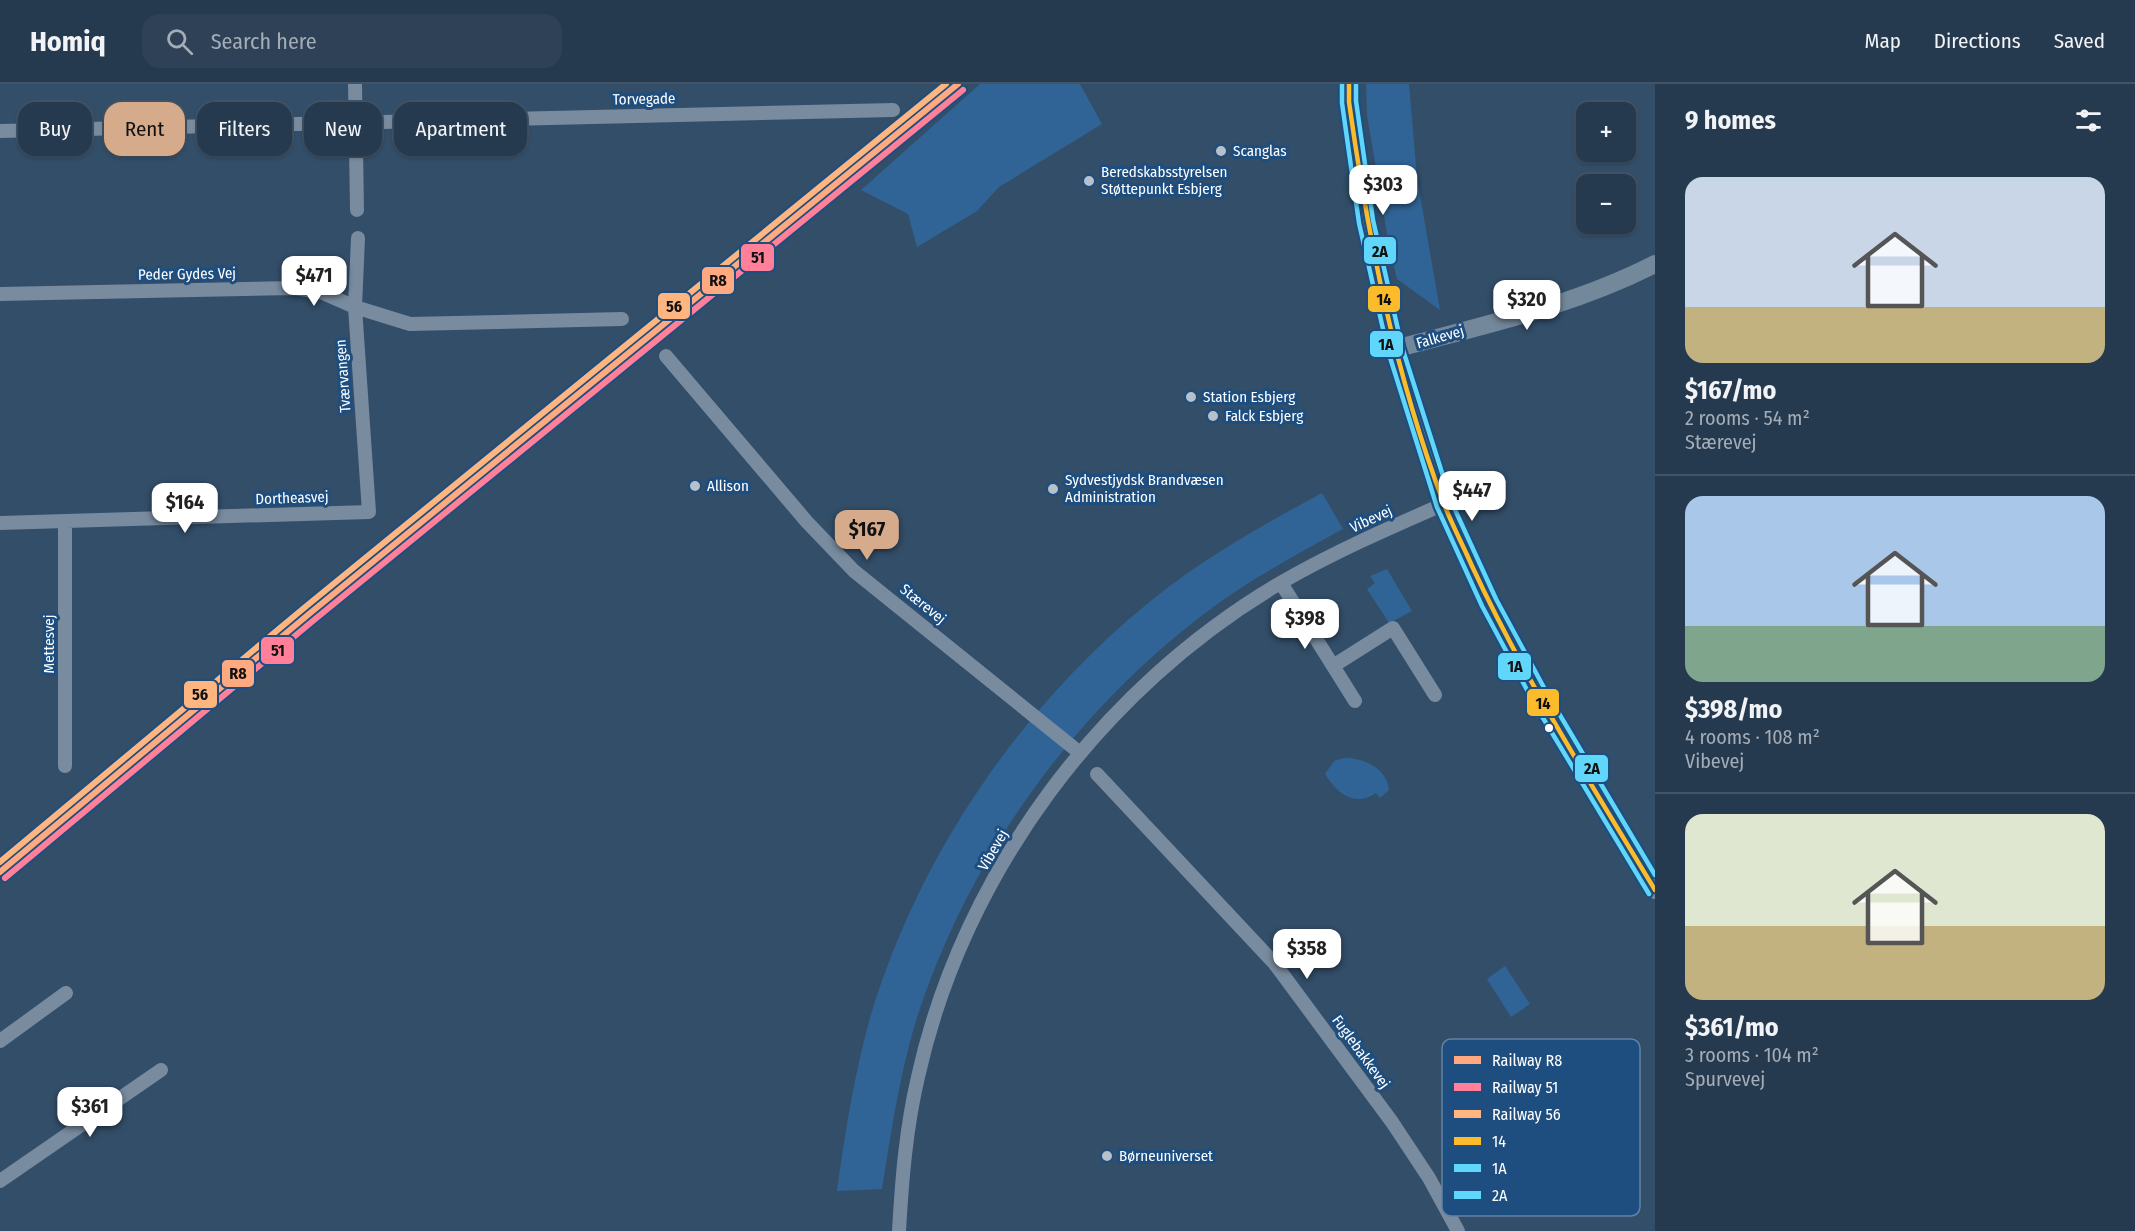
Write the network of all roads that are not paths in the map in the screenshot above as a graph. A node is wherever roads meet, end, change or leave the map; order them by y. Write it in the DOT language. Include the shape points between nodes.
graph roads {
  1 [pos="355,84"];
  2 [pos="1349,84"];
  3 [pos="356,102"];
  4 [pos="893,110"];
  5 [pos="382,121"];
  6 [pos="304,123"];
  7 [pos="0,131"];
  8 [pos="357,156"];
  9 [pos="357,210"];
  10 [pos="358,238"];
  11 [pos="1655,264"];
  12 [pos="0,294"];
  13 [pos="355,307"];
  14 [pos="622,319"];
  15 [pos="1395,349"];
  16 [pos="666,356"];
  17 [pos="1444,504"];
  18 [pos="369,512"];
  19 [pos="65,522"];
  20 [pos="0,523"];
  21 [pos="1281,582"];
  22 [pos="1333,666"];
  23 [pos="1435,695"];
  24 [pos="1355,701"];
  25 [pos="1080,753"];
  26 [pos="65,766"];
  27 [pos="1097,774"];
  28 [pos="1655,890"];
  29 [pos="66,993"];
  30 [pos="0,1041"];
  31 [pos="161,1070"];
  32 [pos="0,1180"];
  33 [pos="1442,1203"];
  34 [pos="1449,1216"];
  35 [pos="1456,1230"];
  36 [pos="899,1231"];
  1 -- 3 [label="street"];
  2 -- 15 [label="street" via="1366,221"];
  4 -- 5 [label="street, Torvegade"];
  6 -- 7 [label="street, Torvegade"];
  8 -- 9 [label="street"];
  10 -- 13 [label="street, Tværvangen"];
  11 -- 15 [label="street, Falkevej" via="1571,300"];
  12 -- 13 [label="street, Peder Gydes Vej" via="294,288 321,292"];
  13 -- 14 [label="street, Peder Gydes Vej" via="411,324"];
  13 -- 18 [label="street, Tværvangen"];
  15 -- 17 [label="street"];
  16 -- 25 [label="street, Stærevej" via="807,522 854,570"];
  17 -- 21 [label="street, Vibevej" via="1343,549"];
  17 -- 28 [label="street" via="1489,602 1541,699"];
  18 -- 19 [label="street, Dortheasvej"];
  19 -- 20 [label="street, Dortheasvej"];
  19 -- 26 [label="street, Mettesvej"];
  21 -- 22 [label="street"];
  21 -- 25 [label="street, Vibevej" via="1176,658 1126,703"];
  22 -- 23 [label="street" via="1393,628"];
  22 -- 24 [label="street"];
  25 -- 36 [label="street, Vibevej" via="1026,826 991,885 944,989 918,1076 902,1166"];
  27 -- 33 [label="street, Fuglebakkevej" via="1275,964 1392,1122"];
  29 -- 30 [label="street"];
  31 -- 32 [label="street"];
  34 -- 35 [label="street, Fuglebakkevej"];
}
